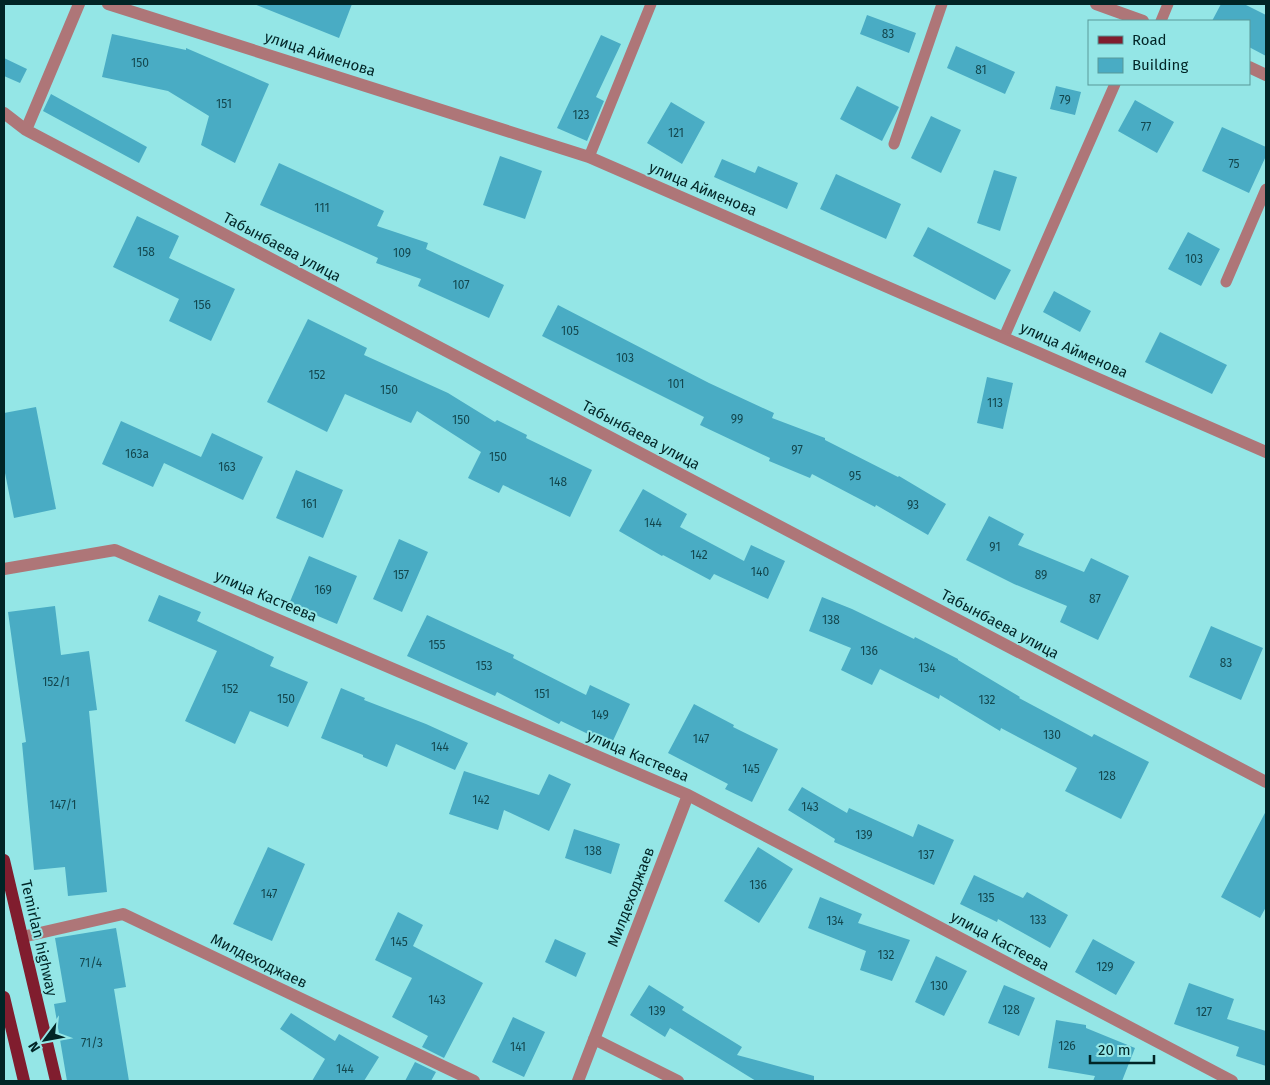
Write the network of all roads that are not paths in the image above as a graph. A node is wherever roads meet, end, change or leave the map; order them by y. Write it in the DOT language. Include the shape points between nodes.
graph roads {
  1 [pos="79,4"];
  2 [pos="108,4"];
  3 [pos="651,4"];
  4 [pos="942,4"];
  5 [pos="1096,4"];
  6 [pos="1168,4"];
  7 [pos="1140,20"];
  8 [pos="1161,20"];
  9 [pos="1250,67"];
  10 [pos="1266,75"];
  11 [pos="1115,85"];
  12 [pos="4,113"];
  13 [pos="26,130"];
  14 [pos="894,144"];
  15 [pos="589,157"];
  16 [pos="1266,189"];
  17 [pos="1226,282"];
  18 [pos="1004,337"];
  19 [pos="1266,452"];
  20 [pos="4,569"];
  21 [pos="1266,782"];
  22 [pos="688,795"];
  23 [pos="4,860"];
  24 [pos="22,937"];
  25 [pos="4,998"];
  26 [pos="594,1039"];
  27 [pos="24,1081"];
  28 [pos="56,1081"];
  29 [pos="474,1081"];
  30 [pos="578,1081"];
  31 [pos="678,1081"];
  32 [pos="1232,1081"];
  1 -- 13 [label="street"];
  2 -- 15 [label="street, улица Айменова"];
  3 -- 15 [label="lane"];
  4 -- 14 [label="lane"];
  5 -- 7 [label="street"];
  6 -- 8 [label="lane"];
  9 -- 10 [label="street"];
  11 -- 18 [label="lane"];
  12 -- 13 [label="street, Табынбаева улица"];
  13 -- 21 [label="street, Табынбаева улица"];
  15 -- 18 [label="street, улица Айменова"];
  16 -- 17 [label="lane"];
  18 -- 19 [label="street, улица Айменова"];
  20 -- 22 [label="street, улица Кастеева" via="115,550"];
  22 -- 26 [label="street, Милдеходжаев"];
  22 -- 32 [label="street, улица Кастеева"];
  23 -- 24 [label="main road, Temirlan highway"];
  24 -- 28 [label="main road, Temirlan highway"];
  24 -- 29 [label="street, Милдеходжаев" via="123,914"];
  25 -- 27 [label="main road"];
  26 -- 30 [label="street, Милдеходжаев"];
  26 -- 31 [label="street"];
}
